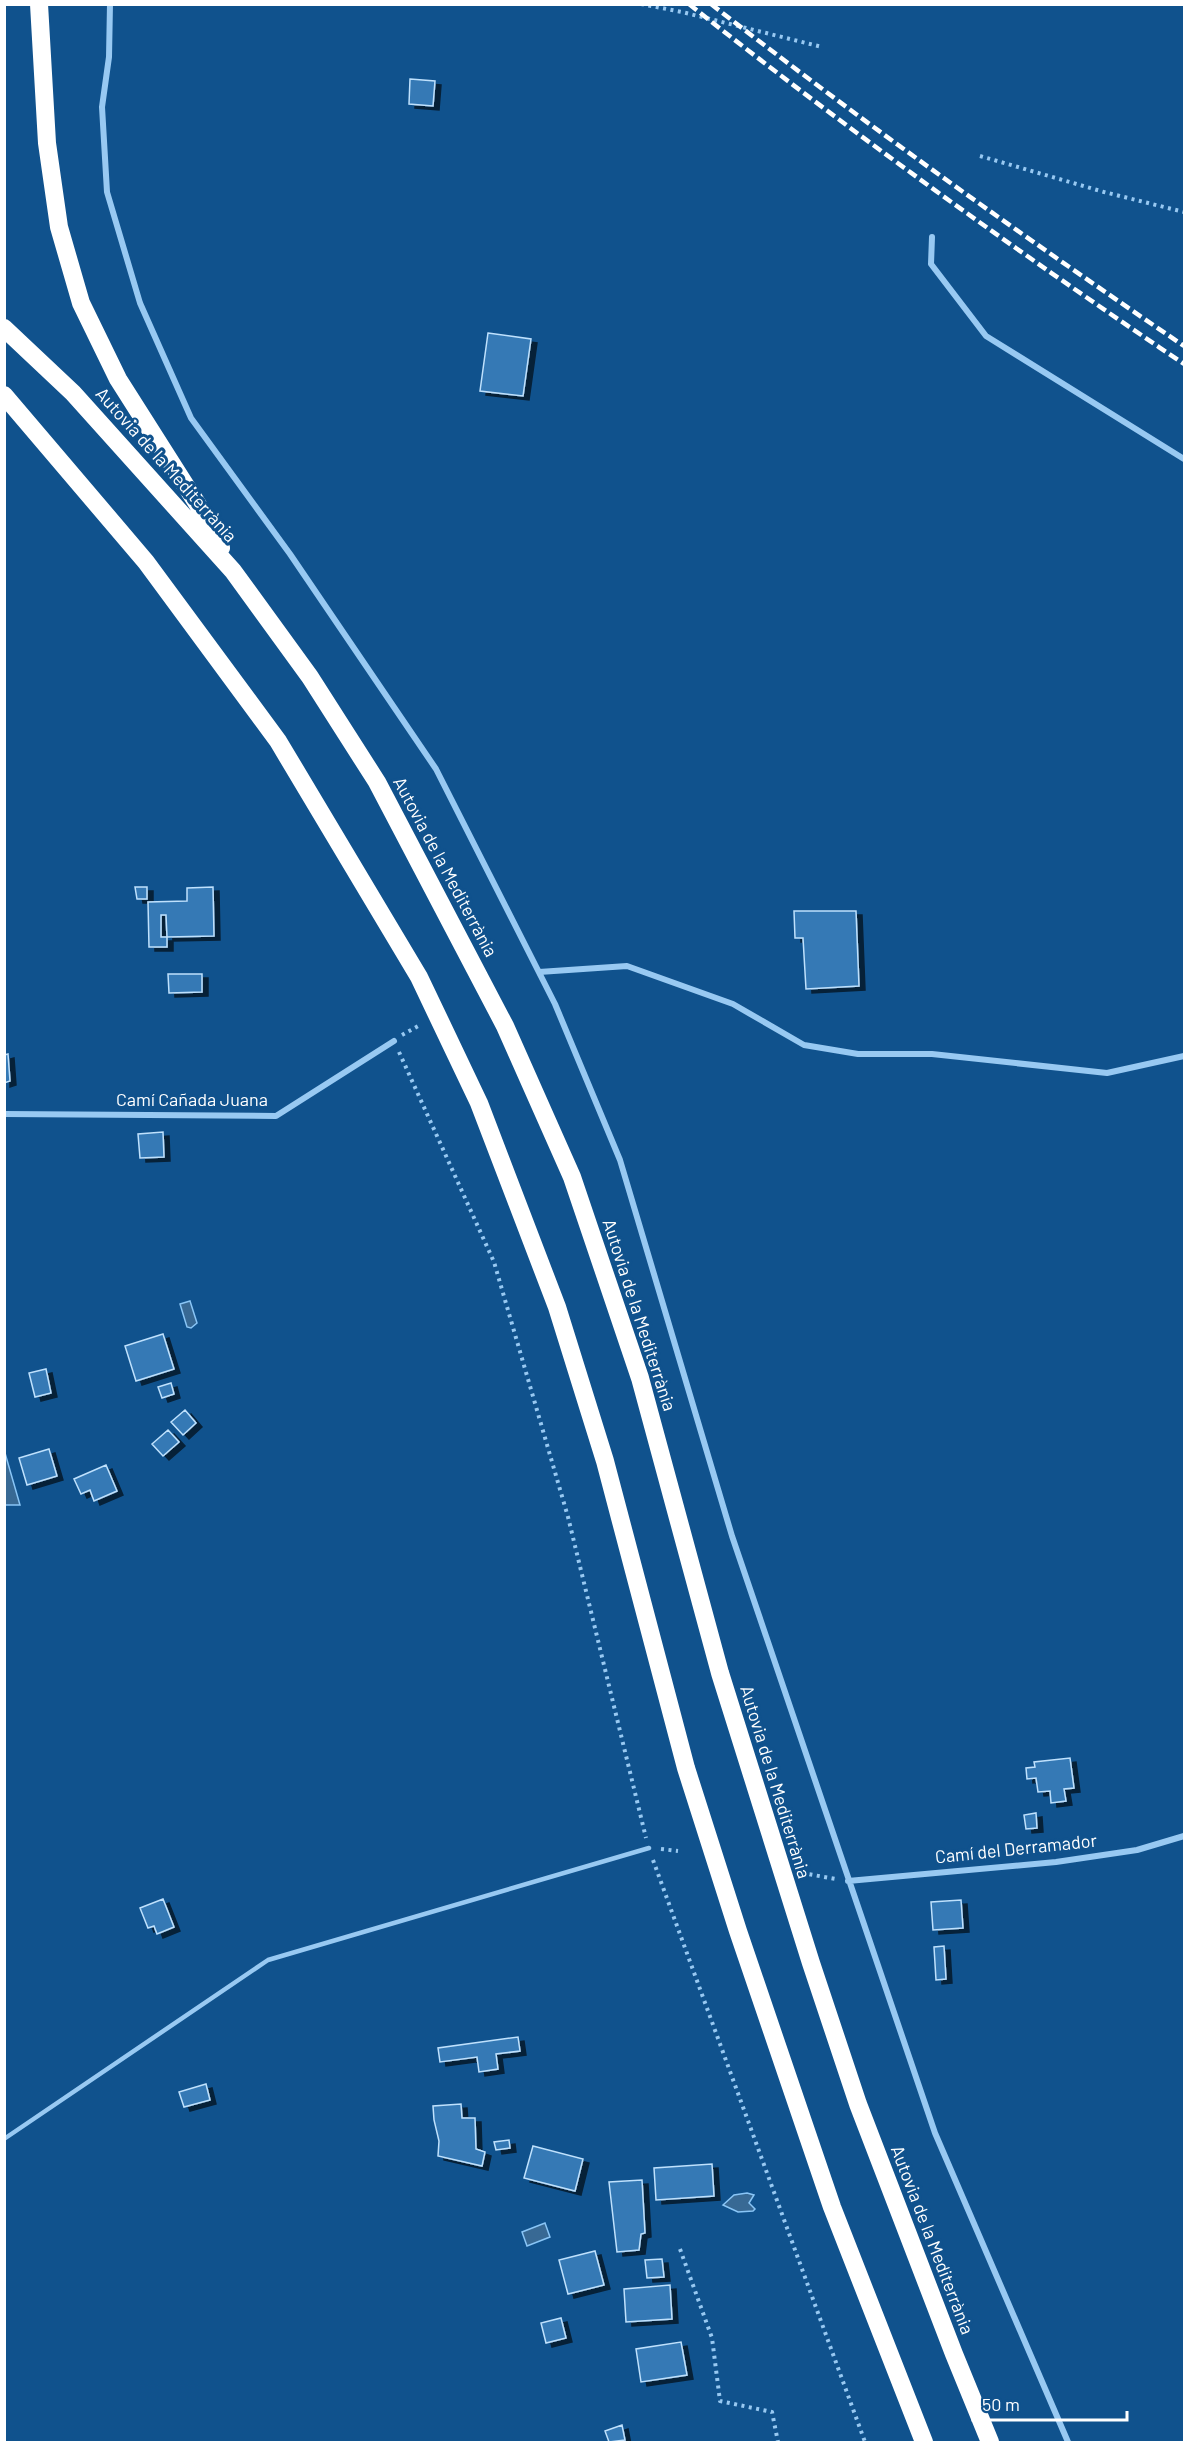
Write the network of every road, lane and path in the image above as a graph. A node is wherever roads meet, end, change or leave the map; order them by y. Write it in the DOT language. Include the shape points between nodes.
graph roads {
  1 [pos="39,4"];
  2 [pos="110,4"];
  3 [pos="641,4"];
  4 [pos="822,47"];
  5 [pos="980,156"];
  6 [pos="1185,213"];
  7 [pos="932,237"];
  8 [pos="4,328"];
  9 [pos="4,395"];
  10 [pos="12,406"];
  11 [pos="1185,459"];
  12 [pos="233,570"];
  13 [pos="539,972"];
  14 [pos="420,1025"];
  15 [pos="394,1041"];
  16 [pos="1185,1056"];
  17 [pos="4,1114"];
  18 [pos="1185,1836"];
  19 [pos="649,1848"];
  20 [pos="678,1851"];
  21 [pos="802,1873"];
  22 [pos="848,1881"];
  23 [pos="4,2139"];
  24 [pos="680,2249"];
  25 [pos="778,2442"];
  26 [pos="865,2442"];
  27 [pos="924,2442"];
  28 [pos="990,2442"];
  29 [pos="1068,2442"];
  1 -- 12 [label="highway" via="47,143 59,227 81,303 118,379 198,505"];
  2 -- 13 [label="street" via="109,57 102,107 107,192 140,303 191,418 290,554 436,769"];
  3 -- 4 [label="path"];
  5 -- 6 [label="path"];
  7 -- 11 [label="street" via="931,264 986,336"];
  8 -- 12 [label="highway, Autovia de la Mediterrània" via="73,393"];
  9 -- 10 [label="highway"];
  10 -- 27 [label="highway" via="146,562 278,741 419,976 479,1103 557,1307 604,1461 686,1768 741,1942 832,2207"];
  12 -- 28 [label="highway, Autovia de la Mediterrània" via="310,677 377,782 505,1026 572,1178 639,1378 720,1673 811,1963 858,2104"];
  13 -- 16 [label="street" via="627,966 733,1004 804,1045 858,1054 932,1054 1107,1073"];
  13 -- 22 [label="street" via="620,1160 732,1536"];
  14 -- 15 [label="path"];
  15 -- 17 [label="street, Camí Cañada Juana" via="276,1116"];
  15 -- 19 [label="path" via="494,1262 568,1517"];
  18 -- 22 [label="street, Camí del Derramador" via="1137,1851"];
  19 -- 20 [label="path"];
  19 -- 23 [label="lane" via="268,1960"];
  19 -- 26 [label="path"];
  21 -- 22 [label="path"];
  22 -- 29 [label="street" via="935,2133"];
  24 -- 25 [label="path" via="711,2338 720,2401 772,2412"];
}
